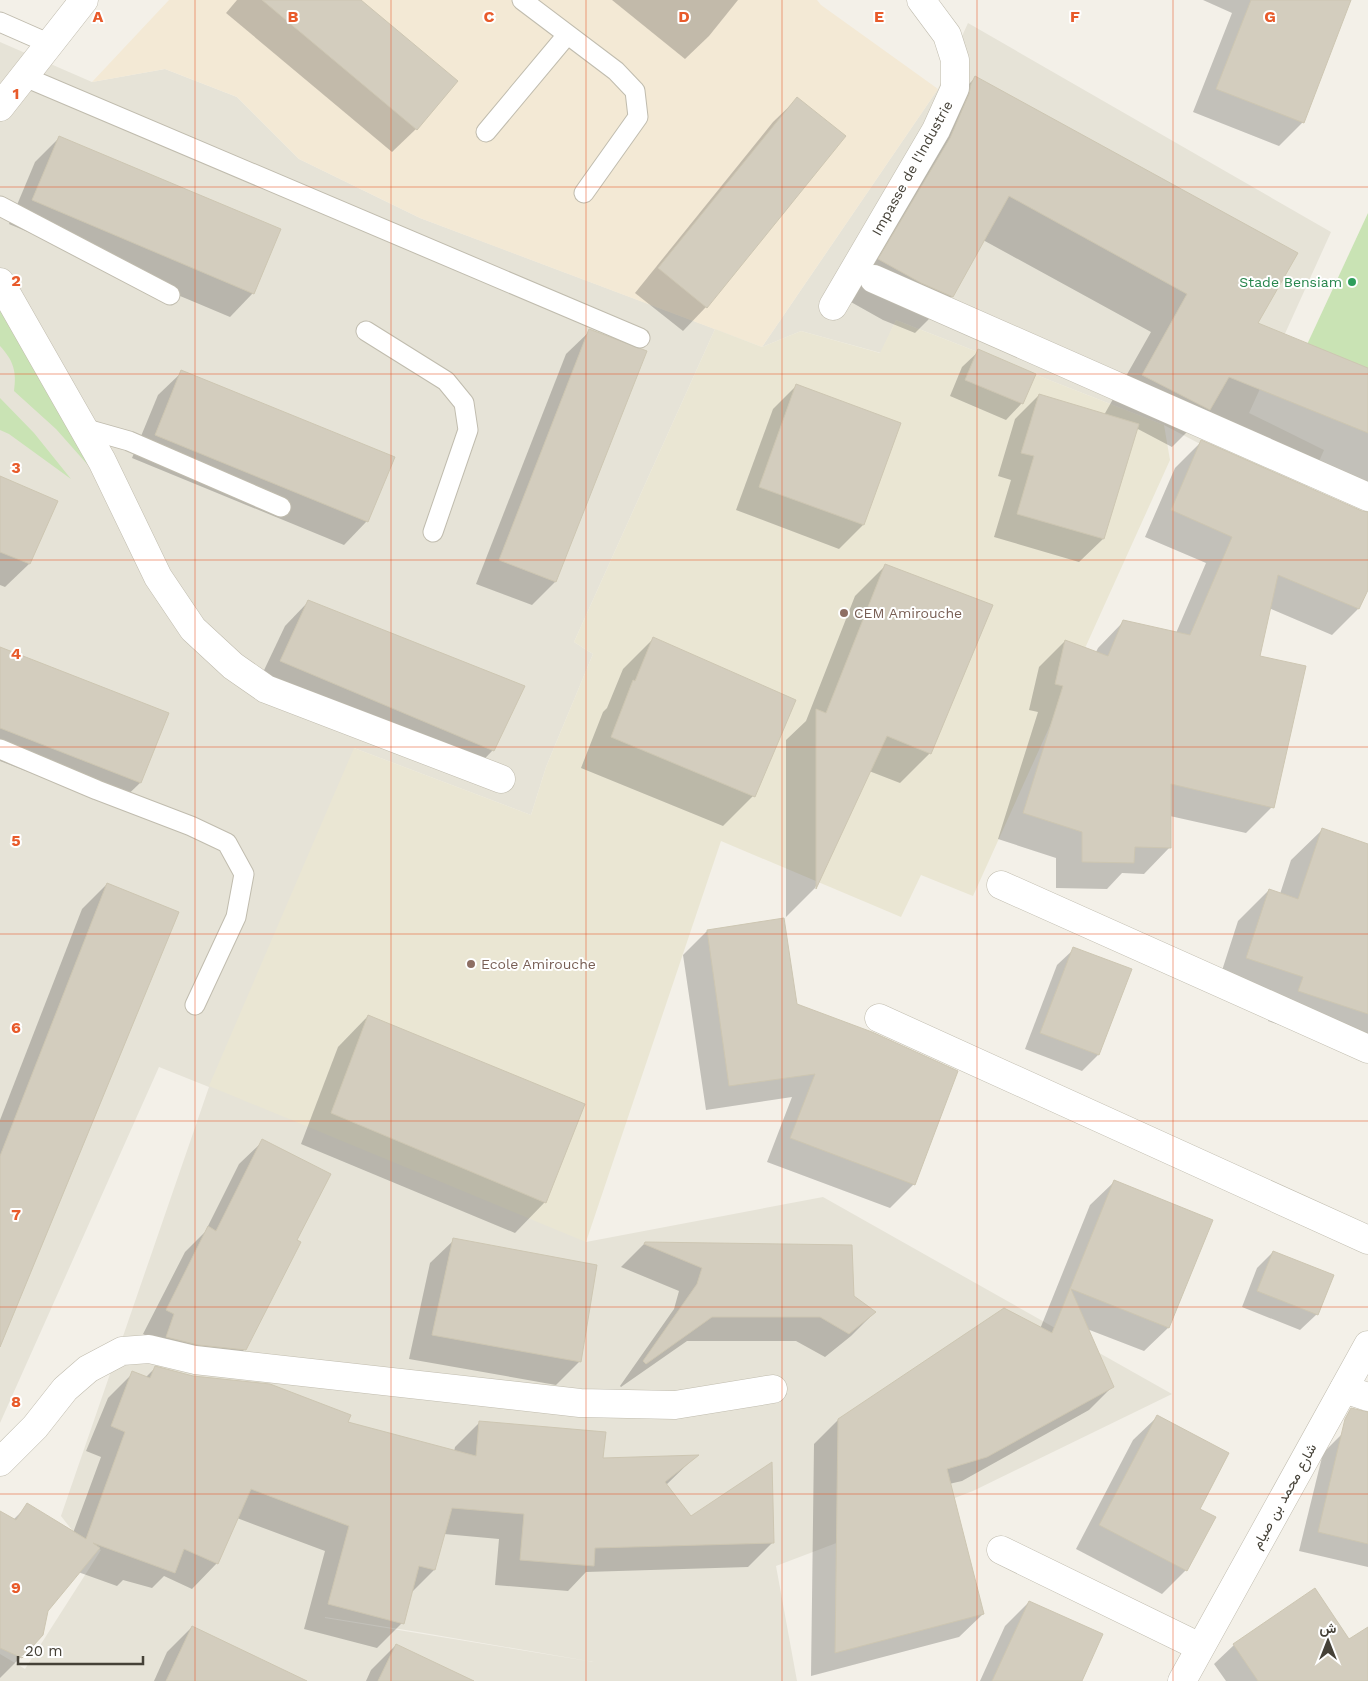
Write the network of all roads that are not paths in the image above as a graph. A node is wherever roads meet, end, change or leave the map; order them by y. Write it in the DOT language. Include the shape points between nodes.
graph roads {
  1 [pos="84,0"];
  2 [pos="522,0"];
  3 [pos="921,0"];
  4 [pos="0,22"];
  5 [pos="567,35"];
  6 [pos="50,44"];
  7 [pos="25,77"];
  8 [pos="0,108"];
  9 [pos="486,132"];
  10 [pos="584,193"];
  11 [pos="0,206"];
  12 [pos="874,279"];
  13 [pos="0,282"];
  14 [pos="170,295"];
  15 [pos="833,306"];
  16 [pos="366,331"];
  17 [pos="640,338"];
  18 [pos="83,428"];
  19 [pos="1368,497"];
  20 [pos="281,508"];
  21 [pos="432,532"];
  22 [pos="0,749"];
  23 [pos="501,779"];
  24 [pos="1001,885"];
  25 [pos="195,1005"];
  26 [pos="879,1018"];
  27 [pos="1368,1049"];
  28 [pos="1368,1240"];
  29 [pos="1368,1345"];
  30 [pos="773,1389"];
  31 [pos="1356,1393"];
  32 [pos="0,1462"];
  33 [pos="1001,1550"];
  34 [pos="1200,1647"];
  35 [pos="1182,1681"];
  1 -- 6 [label="street"];
  2 -- 5 [label="lane"];
  3 -- 15 [label="street, Impasse de l'Industrie" via="947,35 956,60 956,88 936,130"];
  4 -- 6 [label="lane"];
  5 -- 9 [label="lane"];
  5 -- 10 [label="lane" via="616,71 634,91 638,117"];
  6 -- 7 [label="street"];
  7 -- 8 [label="street"];
  7 -- 17 [label="lane"];
  11 -- 14 [label="lane"];
  12 -- 19 [label="street"];
  13 -- 18 [label="street"];
  16 -- 21 [label="lane" via="446,381 464,403 468,430"];
  18 -- 20 [label="lane" via="129,441"];
  18 -- 23 [label="street" via="158,578 193,630 233,666 266,689"];
  22 -- 25 [label="lane" via="227,843 244,874 236,917"];
  24 -- 27 [label="street"];
  26 -- 28 [label="street"];
  29 -- 31 [label="street, شارع محمد بن صيام"];
  30 -- 32 [label="street" via="675,1405 580,1403 195,1360 149,1349 133,1349 122,1351 88,1369"];
  31 -- 34 [label="street, شارع محمد بن صيام"];
  33 -- 34 [label="street"];
  34 -- 35 [label="street, شارع محمد بن صيام"];
}
